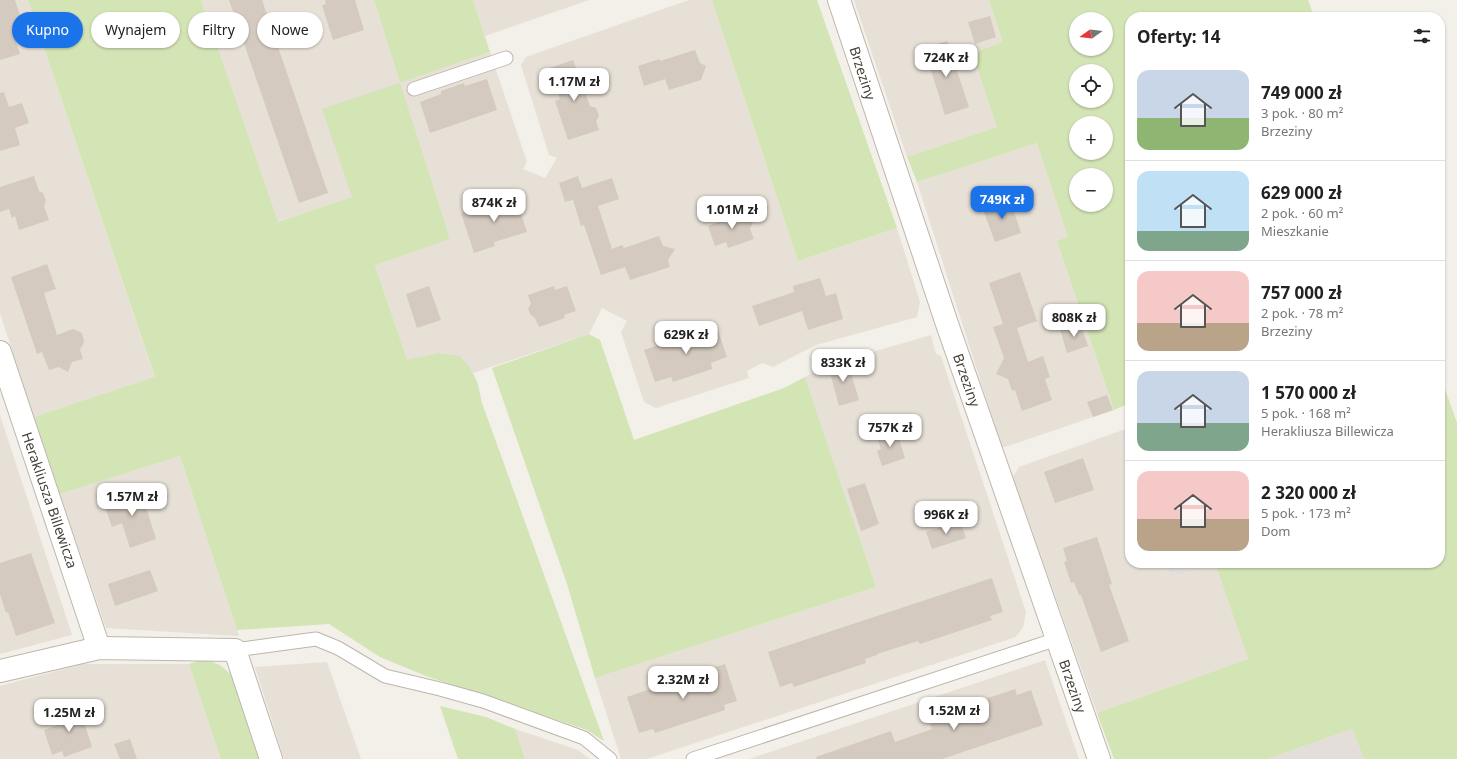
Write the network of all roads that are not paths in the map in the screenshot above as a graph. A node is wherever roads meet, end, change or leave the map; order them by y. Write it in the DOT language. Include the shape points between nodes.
graph roads {
  1 [pos="839,0"];
  2 [pos="506,58"];
  3 [pos="414,89"];
  4 [pos="0,352"];
  5 [pos="1057,639"];
  6 [pos="99,648"];
  7 [pos="235,650"];
  8 [pos="0,671"];
  9 [pos="271,759"];
  10 [pos="610,759"];
  11 [pos="693,759"];
  12 [pos="1099,759"];
  1 -- 5 [label="street, Brzeziny" via="946,321"];
  2 -- 3 [label="lane"];
  4 -- 6 [label="street, Herakliusza Billewicza"];
  5 -- 11 [label="lane"];
  5 -- 12 [label="street, Brzeziny"];
  6 -- 7 [label="street"];
  6 -- 8 [label="street"];
  7 -- 9 [label="street"];
  7 -- 10 [label="lane" via="316,639 338,648 385,676 483,701 584,738"];
}
